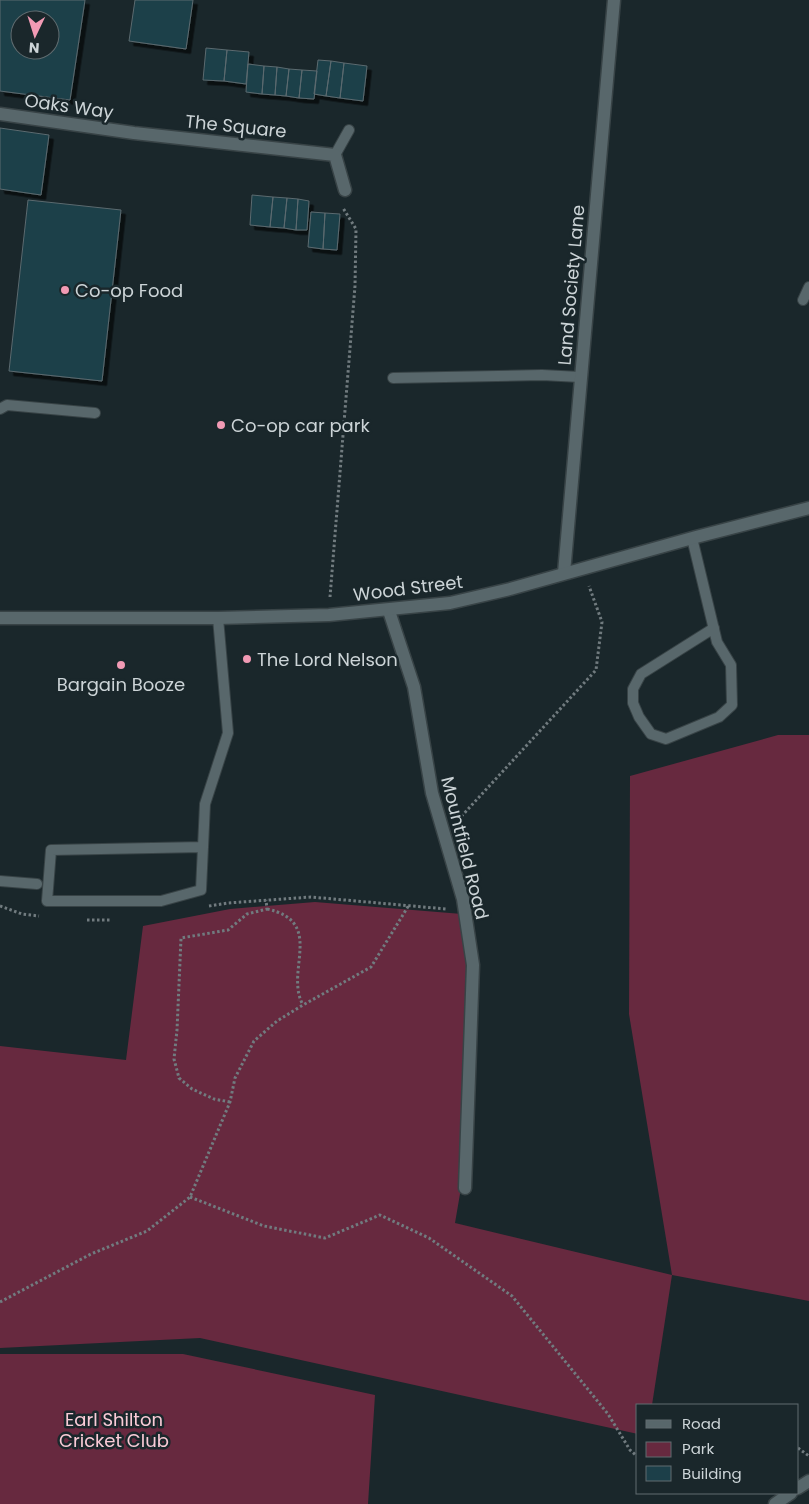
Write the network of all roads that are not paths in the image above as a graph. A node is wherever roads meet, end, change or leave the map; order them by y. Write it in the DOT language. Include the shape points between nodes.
graph roads {
  1 [pos="614,0"];
  2 [pos="0,114"];
  3 [pos="349,130"];
  4 [pos="134,133"];
  5 [pos="334,155"];
  6 [pos="345,190"];
  7 [pos="809,287"];
  8 [pos="803,300"];
  9 [pos="580,377"];
  10 [pos="393,378"];
  11 [pos="0,409"];
  12 [pos="96,413"];
  13 [pos="809,508"];
  14 [pos="692,538"];
  15 [pos="564,573"];
  16 [pos="389,611"];
  17 [pos="0,618"];
  18 [pos="218,618"];
  19 [pos="714,628"];
  20 [pos="203,847"];
  21 [pos="0,882"];
  22 [pos="37,884"];
  23 [pos="465,1188"];
  24 [pos="790,1494"];
  25 [pos="775,1504"];
  1 -- 9 [label="street, Land Society Lane"];
  2 -- 4 [label="street, Oaks Way"];
  3 -- 5 [label="lane"];
  4 -- 5 [label="street, The Square"];
  5 -- 6 [label="street"];
  7 -- 8 [label="lane"];
  9 -- 10 [label="lane"];
  9 -- 15 [label="street, Land Society Lane"];
  11 -- 12 [label="lane" via="7,404"];
  13 -- 14 [label="street, Wood Street"];
  14 -- 15 [label="street, Wood Street"];
  14 -- 19 [label="lane"];
  15 -- 16 [label="street, Wood Street" via="450,603"];
  16 -- 18 [label="street, Wood Street"];
  16 -- 23 [label="street, Mountfield Road" via="414,687 432,793 464,910 473,966"];
  17 -- 18 [label="street, Wood Street"];
  18 -- 20 [label="lane" via="228,732 205,804"];
  19 -- 19 [label="lane" via="717,642 731,665 732,705 719,717 666,739 652,734 633,703 633,689 641,674"];
  20 -- 20 [label="lane" via="201,890 161,901 47,901 51,850"];
  21 -- 22 [label="lane"];
  24 -- 25 [label="street"];
}
